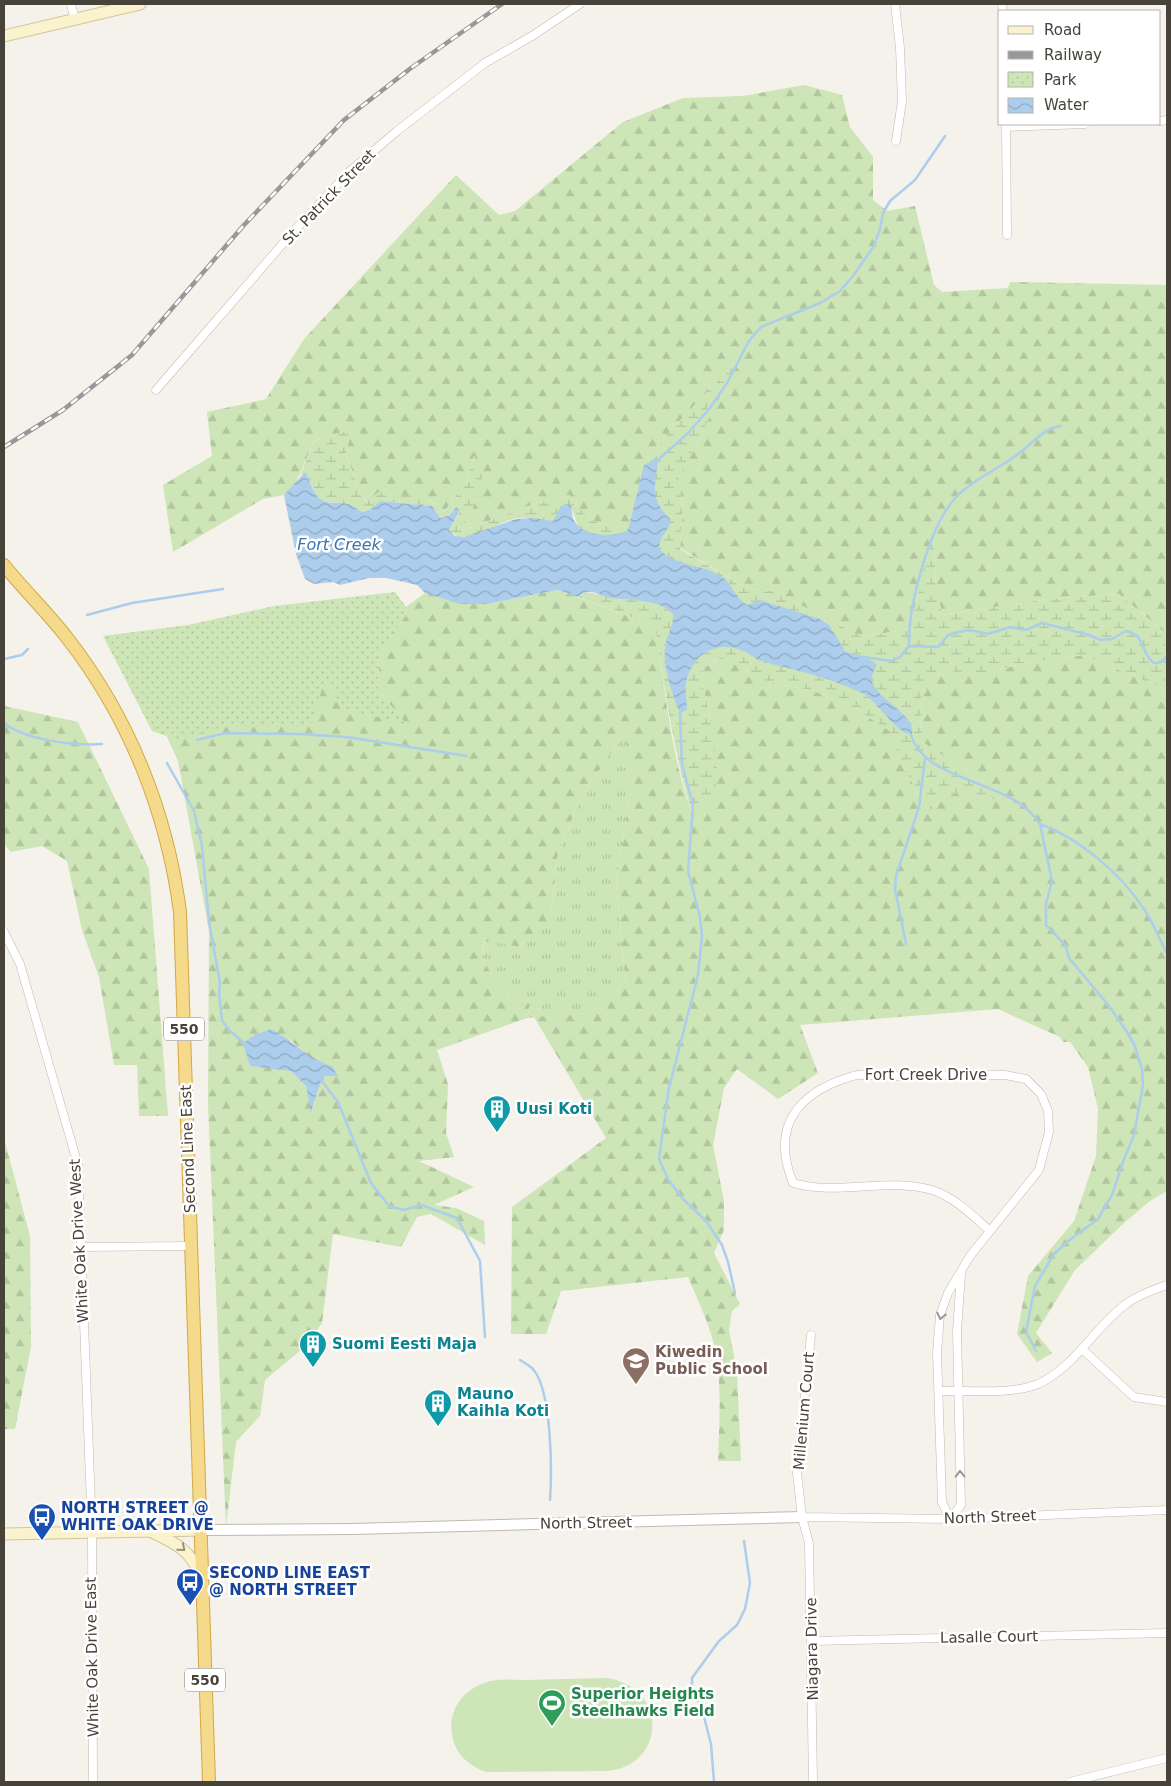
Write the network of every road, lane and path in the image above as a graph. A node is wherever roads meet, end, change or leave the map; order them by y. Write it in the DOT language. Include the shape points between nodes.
graph roads {
  1 [pos="71,4"];
  2 [pos="140,4"];
  3 [pos="580,4"];
  4 [pos="895,4"];
  5 [pos="75,20"];
  6 [pos="4,36"];
  7 [pos="1006,125"];
  8 [pos="896,141"];
  9 [pos="1007,235"];
  10 [pos="156,390"];
  11 [pos="4,564"];
  12 [pos="8,573"];
  13 [pos="4,932"];
  14 [pos="989,1230"];
  15 [pos="192,1246"];
  16 [pos="82,1247"];
  17 [pos="961,1272"];
  18 [pos="1167,1285"];
  19 [pos="812,1335"];
  20 [pos="1082,1350"];
  21 [pos="959,1391"];
  22 [pos="939,1392"];
  23 [pos="1167,1402"];
  24 [pos="1167,1510"];
  25 [pos="802,1518"];
  26 [pos="950,1519"];
  27 [pos="201,1530"];
  28 [pos="148,1531"];
  29 [pos="92,1532"];
  30 [pos="4,1534"];
  31 [pos="202,1578"];
  32 [pos="1167,1633"];
  33 [pos="811,1641"];
  34 [pos="1167,1758"];
  35 [pos="93,1782"];
  36 [pos="209,1782"];
  37 [pos="813,1782"];
  38 [pos="1070,1782"];
  1 -- 5 [label="street"];
  2 -- 5 [label="main road"];
  3 -- 10 [label="street, St. Patrick Street" via="485,64 349,172"];
  4 -- 8 [label="street" via="902,101"];
  5 -- 6 [label="main road"];
  7 -- 9 [label="street"];
  11 -- 12 [label="highway, Second Line East / 550"];
  12 -- 15 [label="highway, Second Line East / 550" via="67,638 113,707 143,768 166,832 180,912"];
  13 -- 16 [label="street, White Oak Drive West" via="20,964 78,1164"];
  14 -- 14 [label="street, Fort Creek Drive" via="1039,1170 1049,1132 1048,1111 1041,1094 1026,1080 1005,1075 854,1076 810,1094 796,1108 787,1127 785,1146 793,1183 811,1188 908,1186 933,1190 953,1200"];
  14 -- 17 [label="street, Fort Creek Drive"];
  15 -- 16 [label="street"];
  15 -- 27 [label="highway, Second Line East / 550"];
  16 -- 29 [label="street, White Oak Drive West"];
  17 -- 21 [label="street, Fort Creek Drive" via="957,1319"];
  17 -- 22 [label="street, Fort Creek Drive, one-way" via="940,1315"];
  18 -- 20 [label="street" via="1145,1292 1125,1305"];
  19 -- 25 [label="street, Millenium Court" via="798,1473"];
  20 -- 21 [label="street" via="1038,1384 1020,1389"];
  20 -- 23 [label="street" via="1134,1397"];
  21 -- 22 [label="street"];
  26 -- 21 [label="street, Fort Creek Drive, one-way" via="961,1505"];
  22 -- 26 [label="street, Fort Creek Drive" via="942,1502"];
  24 -- 26 [label="street, North Street"];
  25 -- 26 [label="street, North Street"];
  25 -- 27 [label="street, North Street"];
  25 -- 33 [label="street, Niagara Drive" via="809,1544"];
  27 -- 28 [label="main road, North Street"];
  27 -- 31 [label="highway, Second Line East / 550"];
  28 -- 29 [label="main road, North Street"];
  28 -- 31 [label="main road, one-way" via="184,1548 196,1563"];
  29 -- 30 [label="main road, North Street"];
  29 -- 35 [label="street, White Oak Drive East"];
  31 -- 36 [label="highway, Second Line East / 550"];
  32 -- 33 [label="street, Lasalle Court"];
  33 -- 37 [label="street, Niagara Drive"];
  34 -- 38 [label="street"];
}
